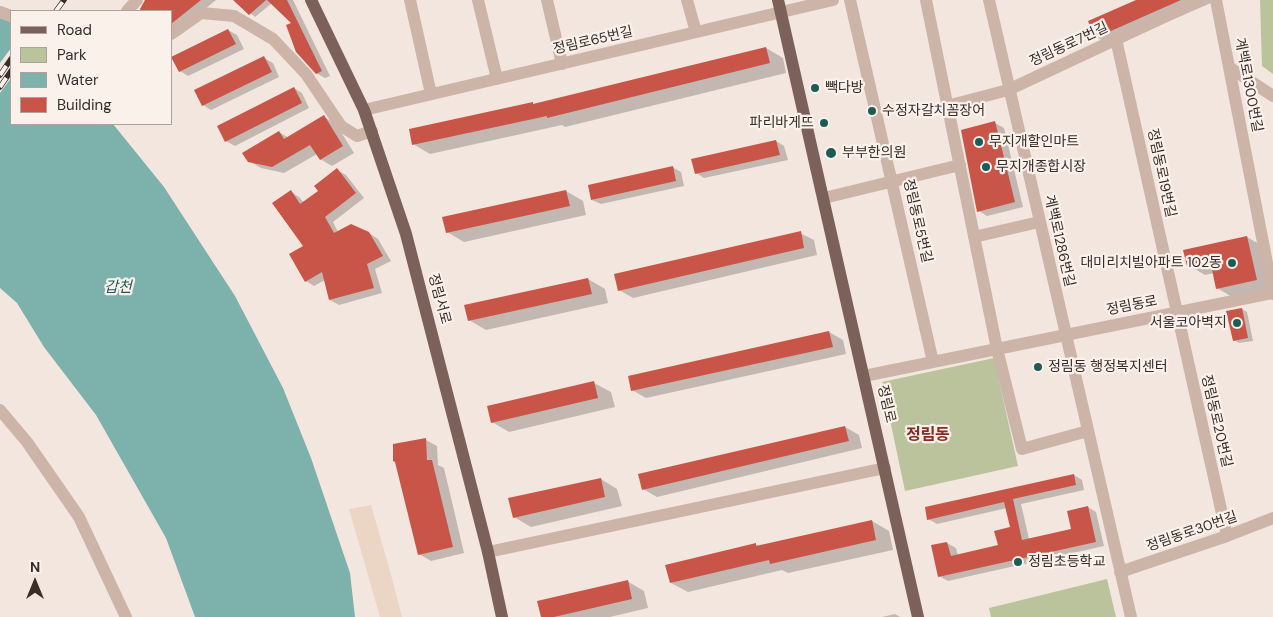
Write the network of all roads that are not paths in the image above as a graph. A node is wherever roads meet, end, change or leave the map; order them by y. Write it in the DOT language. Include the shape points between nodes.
graph roads {
  1 [pos="137,0"];
  2 [pos="311,0"];
  3 [pos="410,0"];
  4 [pos="478,0"];
  5 [pos="547,0"];
  6 [pos="687,0"];
  7 [pos="833,0"];
  8 [pos="850,0"];
  9 [pos="926,0"];
  10 [pos="988,0"];
  11 [pos="1200,0"];
  12 [pos="1216,0"];
  13 [pos="780,6"];
  14 [pos="128,10"];
  15 [pos="696,32"];
  16 [pos="172,33"];
  17 [pos="1116,39"];
  18 [pos="562,64"];
  19 [pos="1229,67"];
  20 [pos="496,79"];
  21 [pos="1008,90"];
  22 [pos="431,94"];
  23 [pos="1273,96"];
  24 [pos="948,106"];
  25 [pos="364,110"];
  26 [pos="372,131"];
  27 [pos="960,165"];
  28 [pos="892,182"];
  29 [pos="824,198"];
  30 [pos="1039,222"];
  31 [pos="974,238"];
  32 [pos="1273,294"];
  33 [pos="1176,313"];
  34 [pos="1065,335"];
  35 [pos="997,349"];
  36 [pos="933,362"];
  37 [pos="864,376"];
  38 [pos="0,410"];
  39 [pos="1088,431"];
  40 [pos="885,468"];
  41 [pos="1273,518"];
  42 [pos="1227,536"];
  43 [pos="488,552"];
  44 [pos="1120,572"];
  45 [pos="126,617"];
  46 [pos="502,617"];
  47 [pos="918,617"];
  48 [pos="1131,617"];
  1 -- 14 [label="street"];
  2 -- 25 [label="main road, 정림서로"];
  3 -- 22 [label="street"];
  4 -- 20 [label="street"];
  5 -- 18 [label="street"];
  6 -- 15 [label="street"];
  7 -- 13 [label="street, 정림로65번길"];
  8 -- 28 [label="street, 정림동로5번길"];
  9 -- 24 [label="street"];
  10 -- 21 [label="street, 계백로1286번길"];
  11 -- 17 [label="street, 정림동로7번길"];
  12 -- 19 [label="street, 계백로1300번길"];
  13 -- 15 [label="street, 정림로65번길"];
  13 -- 29 [label="main road, 정림로"];
  15 -- 18 [label="street, 정림로65번길"];
  16 -- 26 [label="street" via="201,13 234,16 280,46 306,74 341,126 357,136"];
  17 -- 21 [label="street, 정림동로7번길"];
  17 -- 33 [label="street, 정림동로19번길"];
  18 -- 20 [label="street, 정림로65번길"];
  19 -- 23 [label="street"];
  19 -- 32 [label="street, 계백로1300번길"];
  20 -- 22 [label="street, 정림로65번길"];
  21 -- 24 [label="street, 정림동로7번길"];
  21 -- 30 [label="street, 계백로1286번길"];
  22 -- 25 [label="street, 정림로65번길"];
  24 -- 27 [label="street"];
  25 -- 26 [label="main road, 정림서로"];
  26 -- 43 [label="main road, 정림서로" via="406,234"];
  27 -- 28 [label="street"];
  27 -- 31 [label="street"];
  28 -- 29 [label="street"];
  28 -- 36 [label="street, 정림동로5번길"];
  29 -- 37 [label="main road, 정림로"];
  30 -- 31 [label="street"];
  30 -- 34 [label="street, 계백로1286번길"];
  31 -- 35 [label="street"];
  32 -- 33 [label="street, 정림동로"];
  33 -- 34 [label="street, 정림동로"];
  33 -- 42 [label="street, 정림동로20번길"];
  34 -- 35 [label="street, 정림동로"];
  34 -- 39 [label="street, 계백로1286번길"];
  35 -- 36 [label="street, 정림동로"];
  35 -- 39 [label="street" via="1022,448"];
  36 -- 37 [label="street, 정림동로"];
  37 -- 40 [label="main road, 정림로"];
  38 -- 45 [label="street" via="27,442 79,517"];
  39 -- 44 [label="street, 계백로1286번길"];
  40 -- 43 [label="street"];
  40 -- 47 [label="main road, 정림로"];
  41 -- 42 [label="street, 정림동로30번길"];
  42 -- 44 [label="street, 정림동로30번길"];
  43 -- 46 [label="main road, 정림서로"];
  44 -- 48 [label="street, 계백로1286번길"];
}
